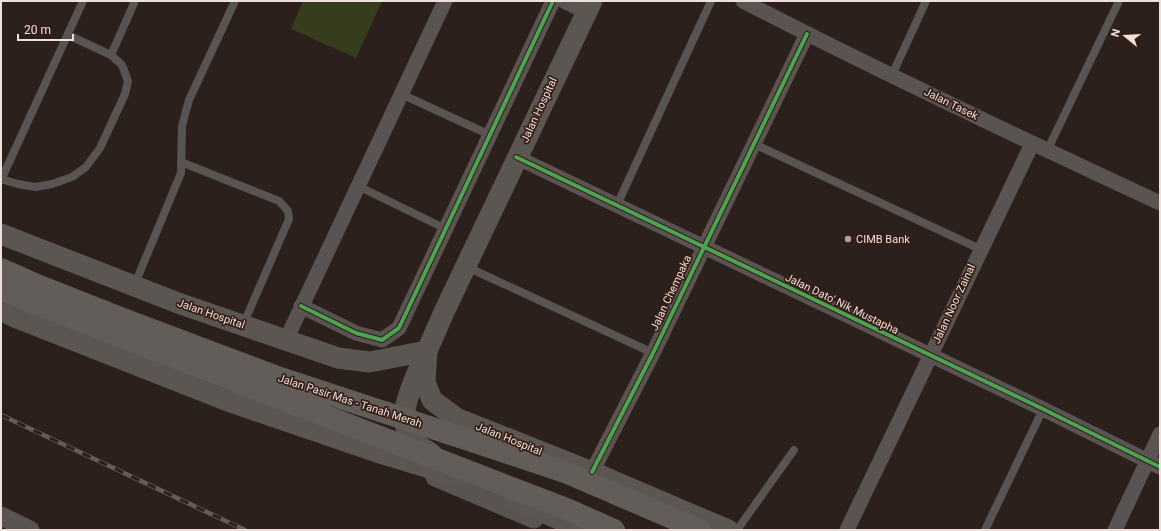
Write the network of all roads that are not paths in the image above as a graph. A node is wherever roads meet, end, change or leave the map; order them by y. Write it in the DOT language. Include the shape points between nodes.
graph roads {
  1 [pos="84,1"];
  2 [pos="135,1"];
  3 [pos="235,1"];
  4 [pos="445,1"];
  5 [pos="553,1"];
  6 [pos="564,1"];
  7 [pos="711,1"];
  8 [pos="743,1"];
  9 [pos="926,1"];
  10 [pos="1119,1"];
  11 [pos="589,6"];
  12 [pos="807,34"];
  13 [pos="68,35"];
  14 [pos="112,55"];
  15 [pos="892,75"];
  16 [pos="401,94"];
  17 [pos="490,135"];
  18 [pos="754,144"];
  19 [pos="1032,144"];
  20 [pos="1047,151"];
  21 [pos="516,157"];
  22 [pos="181,162"];
  23 [pos="1,180"];
  24 [pos="358,186"];
  25 [pos="1160,203"];
  26 [pos="617,205"];
  27 [pos="446,229"];
  28 [pos="1,234"];
  29 [pos="703,247"];
  30 [pos="980,249"];
  31 [pos="466,266"];
  32 [pos="1,269"];
  33 [pos="134,287"];
  34 [pos="1,289"];
  35 [pos="301,306"];
  36 [pos="1,310"];
  37 [pos="243,326"];
  38 [pos="286,340"];
  39 [pos="427,351"];
  40 [pos="653,353"];
  41 [pos="930,356"];
  42 [pos="1043,409"];
  43 [pos="1160,434"];
  44 [pos="794,450"];
  45 [pos="383,454"];
  46 [pos="523,458"];
  47 [pos="1154,464"];
  48 [pos="592,472"];
  49 [pos="465,479"];
  50 [pos="1,516"];
  51 [pos="30,530"];
  52 [pos="559,530"];
  53 [pos="584,530"];
  54 [pos="614,530"];
  55 [pos="664,530"];
  56 [pos="700,530"];
  57 [pos="728,530"];
  58 [pos="737,530"];
  59 [pos="847,530"];
  60 [pos="985,530"];
  61 [pos="1115,530"];
  1 -- 13 [label="lane"];
  2 -- 14 [label="lane"];
  3 -- 22 [label="lane" via="189,100 182,126"];
  4 -- 16 [label="street"];
  5 -- 17 [label="street"];
  6 -- 11 [label="street"];
  7 -- 26 [label="lane"];
  8 -- 12 [label="street, Jalan Tasek"];
  9 -- 15 [label="lane"];
  10 -- 20 [label="lane"];
  11 -- 21 [label="main road, Jalan Hospital"];
  12 -- 15 [label="street, Jalan Tasek"];
  12 -- 18 [label="street, Jalan Chempaka"];
  13 -- 14 [label="lane"];
  13 -- 23 [label="lane"];
  14 -- 23 [label="lane" via="122,65 128,81 126,94 100,148 86,167 72,177 35,187"];
  15 -- 19 [label="street, Jalan Tasek"];
  16 -- 17 [label="lane"];
  16 -- 24 [label="street"];
  17 -- 27 [label="street"];
  18 -- 29 [label="street, Jalan Chempaka"];
  18 -- 30 [label="lane"];
  19 -- 20 [label="street, Jalan Tasek"];
  19 -- 30 [label="street, Jalan Noor Zainal"];
  20 -- 25 [label="street, Jalan Tasek"];
  21 -- 26 [label="street, Jalan Dato' Nik Mustapha"];
  21 -- 31 [label="main road, Jalan Hospital"];
  22 -- 33 [label="lane" via="181,173"];
  22 -- 37 [label="lane" via="280,201 288,211 289,219"];
  24 -- 27 [label="lane"];
  24 -- 35 [label="street"];
  26 -- 29 [label="street, Jalan Dato' Nik Mustapha"];
  27 -- 35 [label="street" via="399,328 382,340 356,333"];
  28 -- 33 [label="main road, Jalan Hospital"];
  29 -- 40 [label="street, Jalan Chempaka"];
  29 -- 41 [label="street, Jalan Dato' Nik Mustapha"];
  30 -- 41 [label="street, Jalan Noor Zainal"];
  31 -- 39 [label="main road, Jalan Hospital"];
  31 -- 40 [label="lane"];
  32 -- 46 [label="main road, Jalan Pasir Mas - Tanah Merah, bridge" via="283,379"];
  33 -- 37 [label="main road, Jalan Hospital"];
  34 -- 54 [label="main road, Jalan Pasir Mas - Tanah Merah, bridge" via="569,510"];
  35 -- 38 [label="street"];
  36 -- 45 [label="main road" via="228,401"];
  37 -- 38 [label="main road, Jalan Hospital"];
  38 -- 39 [label="main road, Jalan Hospital" via="338,358 369,362"];
  39 -- 48 [label="main road, Jalan Hospital" via="425,382 432,400 456,418"];
  39 -- 49 [label="main road" via="406,401 404,412 407,431 412,440"];
  40 -- 48 [label="street, Jalan Chempaka"];
  41 -- 42 [label="street, Jalan Dato' Nik Mustapha"];
  41 -- 59 [label="street, Jalan Noor Zainal"];
  42 -- 47 [label="street, Jalan Dato' Nik Mustapha"];
  42 -- 60 [label="lane"];
  43 -- 47 [label="street"];
  44 -- 58 [label="lane"];
  45 -- 49 [label="main road"];
  45 -- 52 [label="street"];
  46 -- 55 [label="main road" via="562,484"];
  46 -- 56 [label="main road, Jalan Pasir Mas - Tanah Merah" via="565,472"];
  47 -- 61 [label="street"];
  48 -- 57 [label="main road, Jalan Hospital"];
  49 -- 53 [label="main road"];
  50 -- 51 [label="street"];
}
